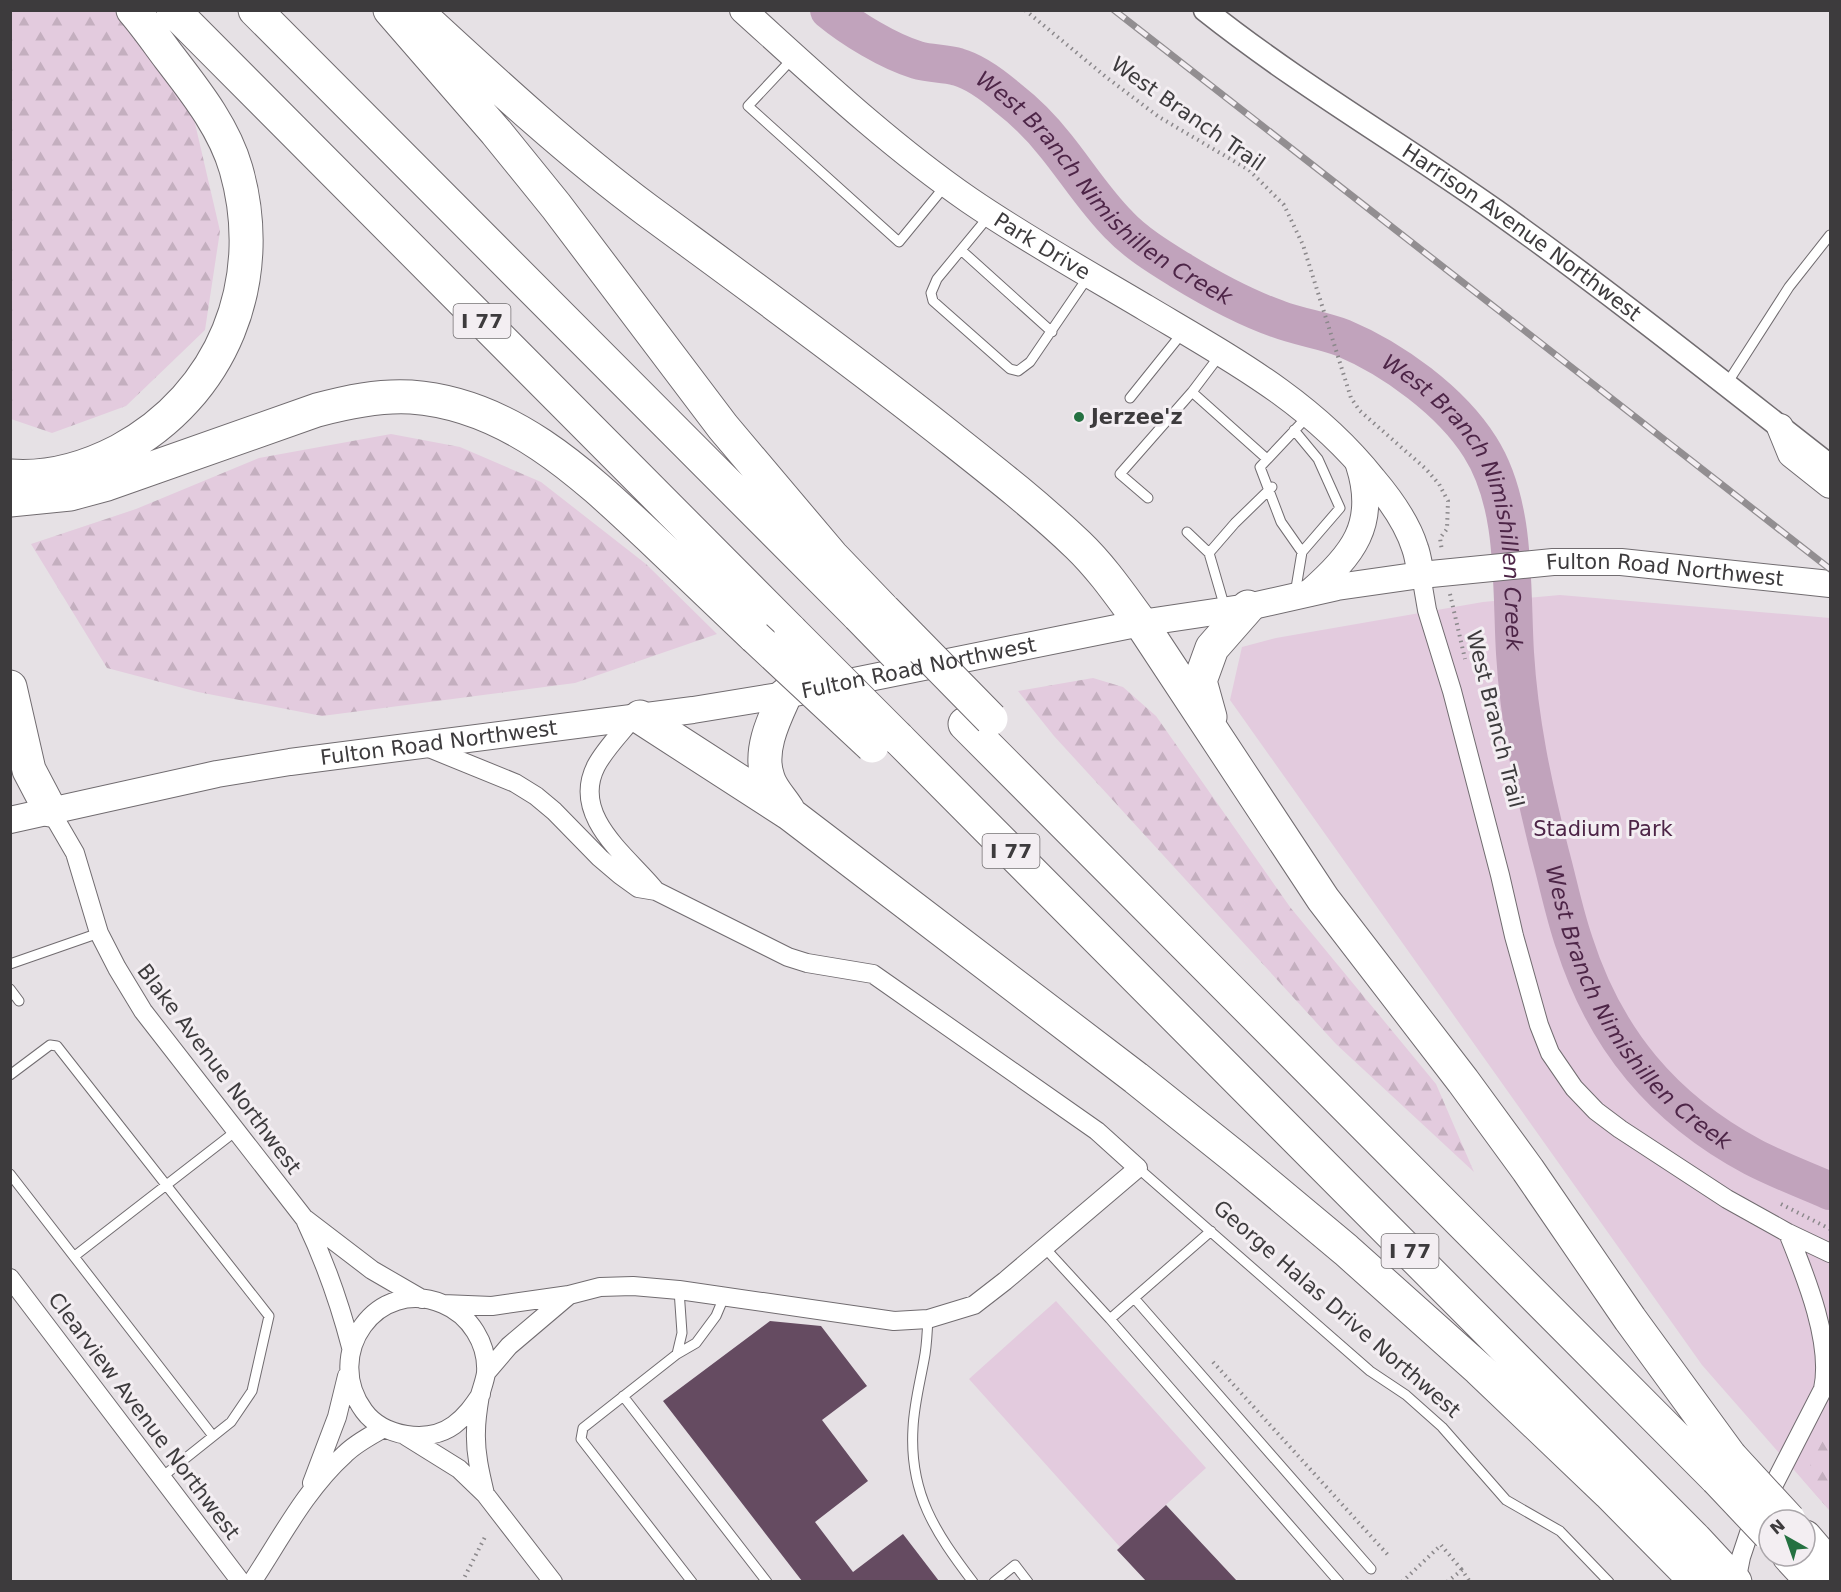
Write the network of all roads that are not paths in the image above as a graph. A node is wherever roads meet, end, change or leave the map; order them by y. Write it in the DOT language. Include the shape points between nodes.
graph roads {
  1 [pos="133,10"];
  2 [pos="173,10"];
  3 [pos="255,10"];
  4 [pos="390,10"];
  5 [pos="415,10"];
  6 [pos="743,10"];
  7 [pos="1205,10"];
  8 [pos="794,56"];
  9 [pos="947,184"];
  10 [pos="991,214"];
  11 [pos="1830,235"];
  12 [pos="961,250"];
  13 [pos="1089,275"];
  14 [pos="1184,331"];
  15 [pos="1052,332"];
  16 [pos="1222,353"];
  17 [pos="1726,385"];
  18 [pos="1192,392"];
  19 [pos="1130,398"];
  20 [pos="1302,422"];
  21 [pos="1780,427"];
  22 [pos="1267,459"];
  23 [pos="1357,459"];
  24 [pos="1830,466"];
  25 [pos="10,476"];
  26 [pos="1328,479"];
  27 [pos="1830,486"];
  28 [pos="1271,487"];
  29 [pos="1319,487"];
  30 [pos="1148,498"];
  31 [pos="10,500"];
  32 [pos="1186,532"];
  33 [pos="1302,552"];
  34 [pos="1209,553"];
  35 [pos="1421,575"];
  36 [pos="1830,584"];
  37 [pos="1302,595"];
  38 [pos="1237,609"];
  39 [pos="872,613"];
  40 [pos="1140,623"];
  41 [pos="10,687"];
  42 [pos="785,695"];
  43 [pos="637,717"];
  44 [pos="1214,734"];
  45 [pos="885,742"];
  46 [pos="424,746"];
  47 [pos="592,809"];
  48 [pos="50,810"];
  49 [pos="790,814"];
  50 [pos="10,820"];
  51 [pos="569,827"];
  52 [pos="656,891"];
  53 [pos="99,933"];
  54 [pos="10,964"];
  55 [pos="10,989"];
  56 [pos="19,1001"];
  57 [pos="10,1075"];
  58 [pos="236,1131"];
  59 [pos="1138,1168"];
  60 [pos="10,1174"];
  61 [pos="166,1185"];
  62 [pos="304,1218"];
  63 [pos="1211,1231"];
  64 [pos="1788,1233"];
  65 [pos="1044,1247"];
  66 [pos="1830,1253"];
  67 [pos="75,1256"];
  68 [pos="10,1278"];
  69 [pos="679,1290"];
  70 [pos="569,1295"];
  71 [pos="724,1297"];
  72 [pos="1134,1298"];
  73 [pos="422,1299"];
  74 [pos="443,1304"];
  75 [pos="928,1318"];
  76 [pos="1110,1319"];
  77 [pos="351,1347"];
  78 [pos="677,1354"];
  79 [pos="348,1370"];
  80 [pos="486,1373"];
  81 [pos="1827,1386"];
  82 [pos="481,1394"];
  83 [pos="623,1396"];
  84 [pos="384,1428"];
  85 [pos="213,1436"];
  86 [pos="406,1436"];
  87 [pos="1723,1467"];
  88 [pos="162,1477"];
  89 [pos="485,1494"];
  90 [pos="306,1499"];
  91 [pos="1774,1508"];
  92 [pos="1757,1517"];
  93 [pos="1371,1569"];
  94 [pos="1693,1576"];
  95 [pos="241,1581"];
  96 [pos="252,1581"];
  97 [pos="553,1581"];
  98 [pos="692,1581"];
  99 [pos="767,1581"];
  100 [pos="973,1581"];
  101 [pos="994,1581"];
  102 [pos="1028,1581"];
  103 [pos="1339,1581"];
  104 [pos="1609,1581"];
  105 [pos="1735,1581"];
  1 -- 25 [label="highway" via="218,126 235,167 244,212 246,258 234,321 203,378 184,402 152,430 106,458 75,469"];
  2 -- 45 [label="highway, I 77, bridge" via="791,631"];
  3 -- 39 [label="highway, I 77"];
  4 -- 39 [label="highway" via="556,206 730,436 832,556"];
  5 -- 40 [label="highway" via="584,161 860,366 1007,483 1079,546"];
  6 -- 8 [label="main road, Park Drive"];
  7 -- 17 [label="street, Harrison Avenue Northwest" via="1322,96 1571,265"];
  8 -- 9 [label="main road, Park Drive" via="851,108"];
  8 -- 9 [label="lane" via="748,106 899,242"];
  9 -- 10 [label="main road, Park Drive"];
  10 -- 12 [label="lane"];
  10 -- 13 [label="main road, Park Drive"];
  11 -- 17 [label="lane" via="1789,287"];
  12 -- 15 [label="lane"];
  12 -- 15 [label="lane" via="937,279 931,293 933,301 1010,369 1018,371 1030,362"];
  13 -- 14 [label="main road, Park Drive"];
  13 -- 15 [label="lane"];
  14 -- 16 [label="main road, Park Drive"];
  14 -- 19 [label="lane"];
  16 -- 18 [label="lane"];
  16 -- 20 [label="main road, Park Drive" via="1287,395"];
  17 -- 21 [label="street, Harrison Avenue Northwest"];
  18 -- 22 [label="lane"];
  18 -- 30 [label="lane" via="1120,474"];
  20 -- 22 [label="lane"];
  20 -- 23 [label="main road, Park Drive" via="1324,425"];
  20 -- 26 [label="lane" via="1309,452 1318,459"];
  21 -- 24 [label="street, Harrison Avenue Northwest"];
  21 -- 27 [label="main road" via="1791,454"];
  22 -- 28 [label="lane" via="1260,467"];
  23 -- 35 [label="main road, Park Drive" via="1406,526"];
  23 -- 37 [label="main road, Park Drive" via="1366,503 1356,541 1341,561"];
  26 -- 29 [label="lane"];
  26 -- 33 [label="lane" via="1340,508"];
  28 -- 33 [label="lane"];
  28 -- 34 [label="lane"];
  31 -- 45 [label="highway, bridge" via="70,494 107,484 316,410 364,399 410,397 475,410 506,423 560,456 754,637"];
  32 -- 34 [label="lane"];
  33 -- 37 [label="lane"];
  34 -- 38 [label="lane"];
  35 -- 36 [label="main road, Fulton Road Northwest" via="1553,562 1640,562"];
  35 -- 37 [label="main road, Fulton Road Northwest"];
  35 -- 64 [label="street" via="1514,936 1550,1053 1596,1111 1727,1198"];
  37 -- 38 [label="main road, Fulton Road Northwest"];
  38 -- 40 [label="main road, Fulton Road Northwest"];
  38 -- 44 [label="highway" via="1212,648 1200,681"];
  39 -- 87 [label="highway, I 77, bridge" via="978,721 1169,929"];
  40 -- 42 [label="main road, Fulton Road Northwest"];
  40 -- 44 [label="highway"];
  41 -- 48 [label="highway" via="29,770"];
  42 -- 43 [label="main road, Fulton Road Northwest"];
  42 -- 49 [label="highway" via="765,750 767,777"];
  43 -- 46 [label="main road, Fulton Road Northwest"];
  43 -- 47 [label="street" via="595,769 590,787"];
  43 -- 49 [label="highway"];
  44 -- 87 [label="highway" via="1323,899 1528,1170 1630,1319"];
  45 -- 105 [label="highway, I 77" via="1124,965"];
  46 -- 48 [label="main road, Fulton Road Northwest" via="217,774"];
  46 -- 51 [label="street, George Halas Drive Northwest" via="515,783 546,804"];
  47 -- 51 [label="street"];
  47 -- 52 [label="street, George Halas Drive Northwest" via="614,846"];
  48 -- 50 [label="main road, Fulton Road Northwest"];
  48 -- 53 [label="street, Blake Avenue Northwest" via="75,853"];
  49 -- 94 [label="highway" via="1136,1078 1346,1250 1479,1369"];
  51 -- 52 [label="street, George Halas Drive Northwest" via="620,875 638,888"];
  52 -- 59 [label="street, George Halas Drive Northwest" via="788,957 873,974 1097,1131"];
  53 -- 54 [label="lane"];
  53 -- 58 [label="street, Blake Avenue Northwest" via="143,1011"];
  55 -- 56 [label="lane"];
  57 -- 61 [label="lane" via="50,1045 57,1046"];
  58 -- 61 [label="lane"];
  58 -- 62 [label="street, Blake Avenue Northwest"];
  59 -- 63 [label="lane, George Halas Drive Northwest"];
  59 -- 65 [label="street"];
  60 -- 67 [label="lane"];
  61 -- 67 [label="lane"];
  61 -- 85 [label="lane" via="268,1316 252,1391 231,1422"];
  62 -- 73 [label="street, Blake Avenue Northwest" via="372,1270"];
  62 -- 77 [label="street, Blake Avenue Northwest" via="338,1297"];
  63 -- 72 [label="lane"];
  63 -- 104 [label="lane, George Halas Drive Northwest" via="1370,1371 1406,1395 1442,1427 1506,1500 1560,1531"];
  64 -- 66 [label="street"];
  64 -- 81 [label="street" via="1811,1290"];
  65 -- 75 [label="street" via="974,1305"];
  65 -- 76 [label="lane"];
  67 -- 85 [label="lane"];
  68 -- 88 [label="street, Clearview Avenue Northwest"];
  69 -- 70 [label="street" via="622,1286"];
  69 -- 71 [label="street"];
  69 -- 78 [label="lane" via="682,1333"];
  70 -- 74 [label="street" via="492,1306"];
  70 -- 80 [label="street" via="510,1346"];
  71 -- 75 [label="street" via="894,1321"];
  71 -- 78 [label="lane" via="716,1316 696,1343"];
  72 -- 76 [label="lane"];
  72 -- 93 [label="lane"];
  73 -- 74 [label="street"];
  73 -- 77 [label="street" via="400,1301 380,1309 362,1325"];
  74 -- 80 [label="street" via="462,1315 476,1331 484,1351"];
  75 -- 100 [label="lane" via="913,1428 914,1467 923,1503 940,1538"];
  76 -- 103 [label="lane"];
  77 -- 79 [label="street"];
  78 -- 83 [label="lane"];
  79 -- 84 [label="street" via="353,1393 365,1413"];
  79 -- 90 [label="street" via="337,1417"];
  80 -- 82 [label="street"];
  81 -- 105 [label="street" via="1749,1533"];
  82 -- 86 [label="street" via="469,1413 452,1426 430,1435"];
  82 -- 89 [label="street" via="476,1431"];
  83 -- 98 [label="lane" via="583,1428 581,1439"];
  83 -- 99 [label="lane"];
  84 -- 86 [label="street"];
  84 -- 90 [label="street" via="346,1452"];
  85 -- 88 [label="lane"];
  86 -- 89 [label="street" via="459,1469"];
  87 -- 91 [label="highway, bridge"];
  87 -- 92 [label="highway, I 77, bridge"];
  88 -- 95 [label="street, Clearview Avenue Northwest"];
  89 -- 97 [label="street"];
  90 -- 96 [label="street"];
  101 -- 102 [label="lane" via="1015,1565"];
}
